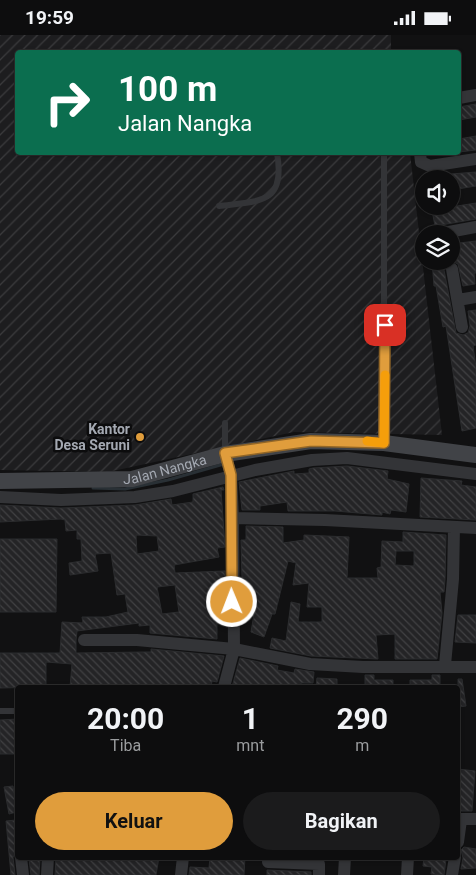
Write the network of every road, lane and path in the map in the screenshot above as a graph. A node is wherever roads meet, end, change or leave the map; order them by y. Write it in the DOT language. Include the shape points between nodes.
graph roads {
  1 [pos="476,95"];
  2 [pos="461,98"];
  3 [pos="277,155"];
  4 [pos="384,155"];
  5 [pos="420,155"];
  6 [pos="476,159"];
  7 [pos="219,206"];
  8 [pos="476,227"];
  9 [pos="460,230"];
  10 [pos="452,270"];
  11 [pos="476,297"];
  12 [pos="458,300"];
  13 [pos="462,327"];
  14 [pos="225,423"];
  15 [pos="384,443"];
  16 [pos="434,452"];
  17 [pos="476,455"];
  18 [pos="228,465"];
  19 [pos="431,469"];
  20 [pos="476,474"];
  21 [pos="0,481"];
  22 [pos="0,497"];
  23 [pos="233,518"];
  24 [pos="454,527"];
  25 [pos="476,528"];
  26 [pos="84,640"];
  27 [pos="234,649"];
  28 [pos="445,665"];
  29 [pos="476,667"];
  30 [pos="225,685"];
  31 [pos="0,711"];
  32 [pos="15,711"];
  33 [pos="476,819"];
  34 [pos="460,820"];
  35 [pos="22,860"];
  36 [pos="48,860"];
  37 [pos="183,860"];
  38 [pos="345,860"];
  39 [pos="408,860"];
  40 [pos="454,860"];
  41 [pos="268,862"];
  42 [pos="23,875"];
  43 [pos="47,875"];
  44 [pos="181,875"];
  45 [pos="319,875"];
  46 [pos="344,875"];
  47 [pos="407,875"];
  48 [pos="452,875"];
  1 -- 2 [label="street"];
  3 -- 7 [label="lane" via="279,183 263,200"];
  4 -- 15 [label="lane"];
  5 -- 6 [label="street" via="423,165 430,166"];
  8 -- 9 [label="street"];
  10 -- 12 [label="street"];
  11 -- 12 [label="street"];
  12 -- 13 [label="street"];
  14 -- 18 [label="lane"];
  15 -- 16 [label="street, Jalan Nangka"];
  15 -- 18 [label="street, Jalan Nangka" via="311,441"];
  16 -- 17 [label="street, Jalan Nangka"];
  16 -- 19 [label="street"];
  18 -- 19 [label="street" via="347,458"];
  18 -- 21 [label="street, Jalan Nangka" via="132,479"];
  18 -- 22 [label="street" via="173,491 135,497"];
  18 -- 23 [label="street"];
  19 -- 20 [label="street"];
  23 -- 24 [label="street"];
  23 -- 27 [label="street"];
  24 -- 25 [label="street"];
  24 -- 28 [label="street"];
  26 -- 27 [label="street" via="137,640"];
  27 -- 28 [label="street" via="310,664 363,667"];
  27 -- 30 [label="street"];
  28 -- 29 [label="street"];
  31 -- 32 [label="lane"];
  33 -- 34 [label="street"];
  35 -- 42 [label="street"];
  36 -- 43 [label="street"];
  37 -- 44 [label="street"];
  38 -- 46 [label="street"];
  39 -- 47 [label="street"];
  40 -- 48 [label="street"];
  41 -- 45 [label="street" via="319,864"];
}
